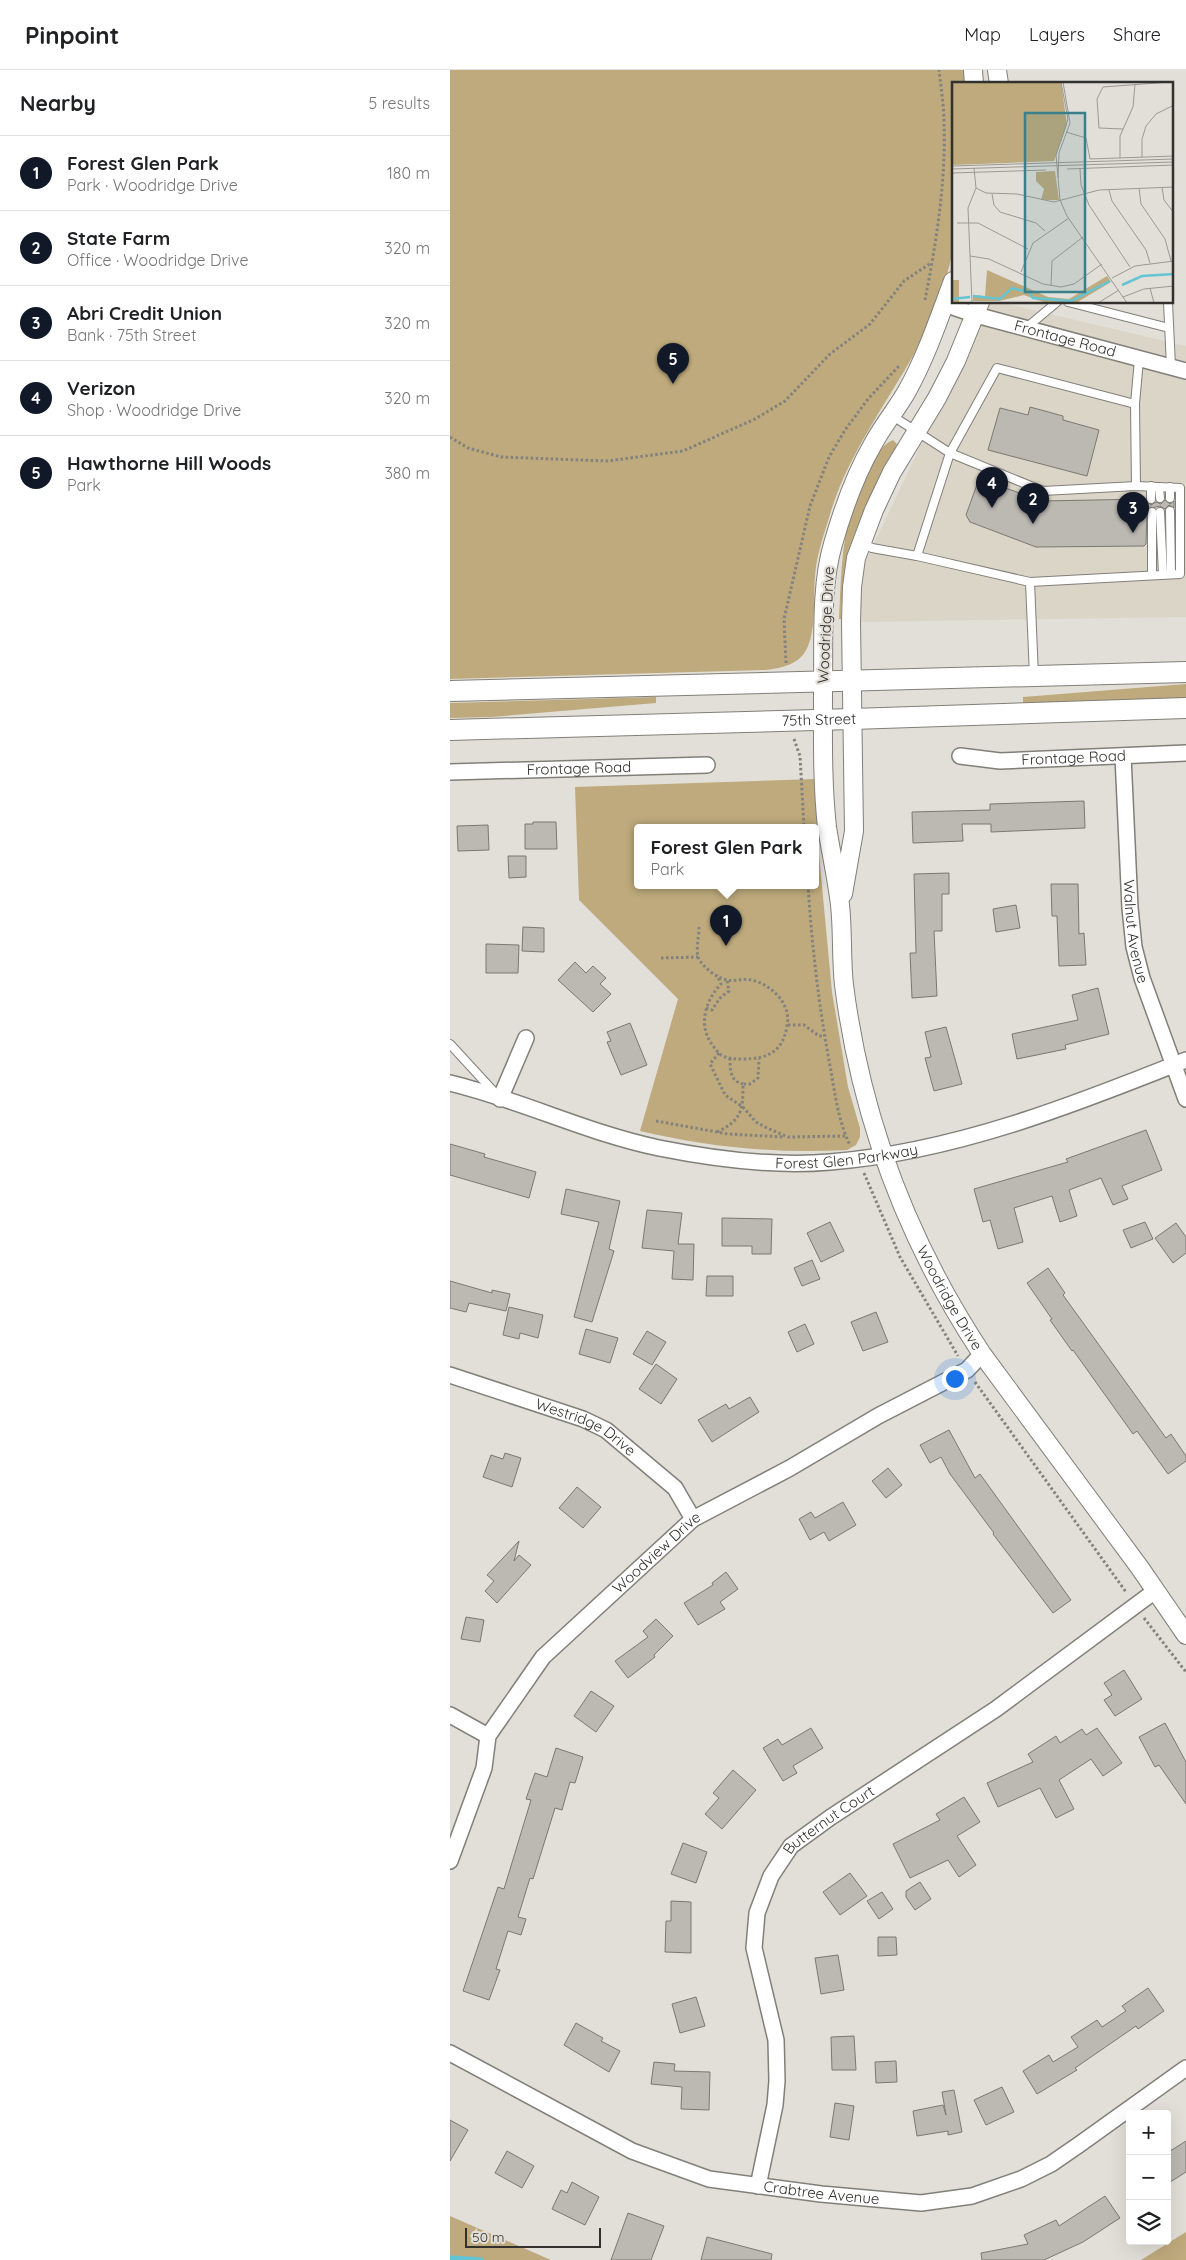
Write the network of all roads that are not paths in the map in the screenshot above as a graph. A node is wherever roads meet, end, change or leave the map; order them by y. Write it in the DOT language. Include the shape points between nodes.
graph roads {
  1 [pos="952,286"];
  2 [pos="944,304"];
  3 [pos="1055,304"];
  4 [pos="1076,304"];
  5 [pos="1168,304"];
  6 [pos="978,309"];
  7 [pos="1026,328"];
  8 [pos="1169,328"];
  9 [pos="1139,359"];
  10 [pos="1171,367"];
  11 [pos="1186,371"];
  12 [pos="1135,404"];
  13 [pos="891,415"];
  14 [pos="917,431"];
  15 [pos="950,453"];
  16 [pos="1136,486"];
  17 [pos="1155,487"];
  18 [pos="1170,487"];
  19 [pos="1151,498"];
  20 [pos="1160,498"];
  21 [pos="1170,498"];
  22 [pos="1170,512"];
  23 [pos="861,543"];
  24 [pos="917,556"];
  25 [pos="1167,574"];
  26 [pos="1152,575"];
  27 [pos="1030,582"];
  28 [pos="1186,672"];
  29 [pos="1034,676"];
  30 [pos="852,680"];
  31 [pos="824,681"];
  32 [pos="450,692"];
  33 [pos="1186,708"];
  34 [pos="823,720"];
  35 [pos="852,720"];
  36 [pos="450,730"];
  37 [pos="1186,753"];
  38 [pos="960,756"];
  39 [pos="1123,756"];
  40 [pos="707,765"];
  41 [pos="450,772"];
  42 [pos="840,906"];
  43 [pos="526,1038"];
  44 [pos="450,1044"];
  45 [pos="1180,1062"];
  46 [pos="450,1083"];
  47 [pos="500,1099"];
  48 [pos="1186,1099"];
  49 [pos="884,1156"];
  50 [pos="982,1354"];
  51 [pos="450,1376"];
  52 [pos="693,1519"];
  53 [pos="1155,1591"];
  54 [pos="1186,1634"];
  55 [pos="450,1715"];
  56 [pos="488,1736"];
  57 [pos="450,1861"];
  58 [pos="450,2053"];
  59 [pos="1186,2068"];
  60 [pos="758,2186"];
  1 -- 2 [label="street, Woodridge Drive"];
  2 -- 6 [label="street, Frontage Road"];
  2 -- 13 [label="street, Woodridge Drive" via="908,391"];
  3 -- 7 [label="lane"];
  4 -- 8 [label="lane"];
  5 -- 8 [label="lane"];
  6 -- 7 [label="street, Frontage Road"];
  6 -- 14 [label="street, Woodridge Drive" via="956,361"];
  7 -- 9 [label="street, Frontage Road"];
  8 -- 10 [label="lane"];
  9 -- 10 [label="street, Frontage Road"];
  9 -- 12 [label="lane"];
  10 -- 11 [label="street, Frontage Road"];
  12 -- 15 [label="lane" via="997,368"];
  12 -- 16 [label="lane"];
  13 -- 14 [label="lane"];
  13 -- 31 [label="street, Woodridge Drive" via="850,489 832,546 826,579"];
  14 -- 15 [label="lane"];
  14 -- 23 [label="street, Woodridge Drive" via="892,472"];
  15 -- 16 [label="lane" via="1043,491"];
  15 -- 24 [label="lane"];
  16 -- 17 [label="lane"];
  17 -- 18 [label="lane"];
  17 -- 19 [label="lane"];
  17 -- 20 [label="lane"];
  18 -- 21 [label="lane"];
  18 -- 25 [label="lane" via="1180,488 1180,574"];
  22 -- 25 [label="lane"];
  23 -- 24 [label="lane"];
  23 -- 30 [label="street, Woodridge Drive" via="852,587"];
  24 -- 27 [label="lane"];
  25 -- 26 [label="lane"];
  25 -- 26 [label="lane" via="1156,512"];
  26 -- 27 [label="lane"];
  27 -- 29 [label="lane"];
  28 -- 29 [label="main road"];
  29 -- 30 [label="main road"];
  30 -- 31 [label="main road"];
  30 -- 35 [label="street, Woodridge Drive"];
  31 -- 32 [label="main road"];
  31 -- 34 [label="street, Woodridge Drive"];
  33 -- 35 [label="main road, 75th Street"];
  34 -- 35 [label="main road, 75th Street"];
  34 -- 36 [label="main road, 75th Street"];
  34 -- 42 [label="street, Woodridge Drive" via="827,825"];
  35 -- 42 [label="street, Woodridge Drive" via="854,831"];
  37 -- 39 [label="street, Frontage Road"];
  38 -- 39 [label="street, Frontage Road" via="1000,761"];
  39 -- 45 [label="street, Walnut Avenue" via="1134,947 1142,978"];
  40 -- 41 [label="street, Frontage Road"];
  42 -- 49 [label="street, Woodridge Drive" via="847,1008 864,1091"];
  43 -- 47 [label="street"];
  44 -- 47 [label="lane"];
  45 -- 48 [label="street, Walnut Avenue"];
  45 -- 49 [label="street, Forest Glen Parkway" via="994,1130"];
  46 -- 47 [label="street, Forest Glen Parkway"];
  47 -- 49 [label="street, Forest Glen Parkway" via="606,1134 691,1154 798,1163"];
  49 -- 50 [label="street, Woodridge Drive" via="908,1221 928,1262"];
  50 -- 52 [label="street, Woodview Drive" via="967,1370"];
  50 -- 53 [label="street, Woodridge Drive"];
  51 -- 52 [label="street, Westridge Drive" via="583,1419 606,1430 675,1488"];
  52 -- 56 [label="street, Woodview Drive" via="543,1657"];
  53 -- 54 [label="street, Woodridge Drive"];
  53 -- 60 [label="street, Butternut Court" via="996,1709 831,1816 791,1846 771,1876 757,1913 754,1948 776,2040 778,2082"];
  55 -- 56 [label="street"];
  56 -- 57 [label="street, Woodview Drive" via="484,1768"];
  58 -- 60 [label="street, Crabtree Avenue" via="666,2166 709,2179"];
  59 -- 60 [label="street, Crabtree Avenue" via="1050,2164 1022,2179 972,2196 921,2203"];
}
